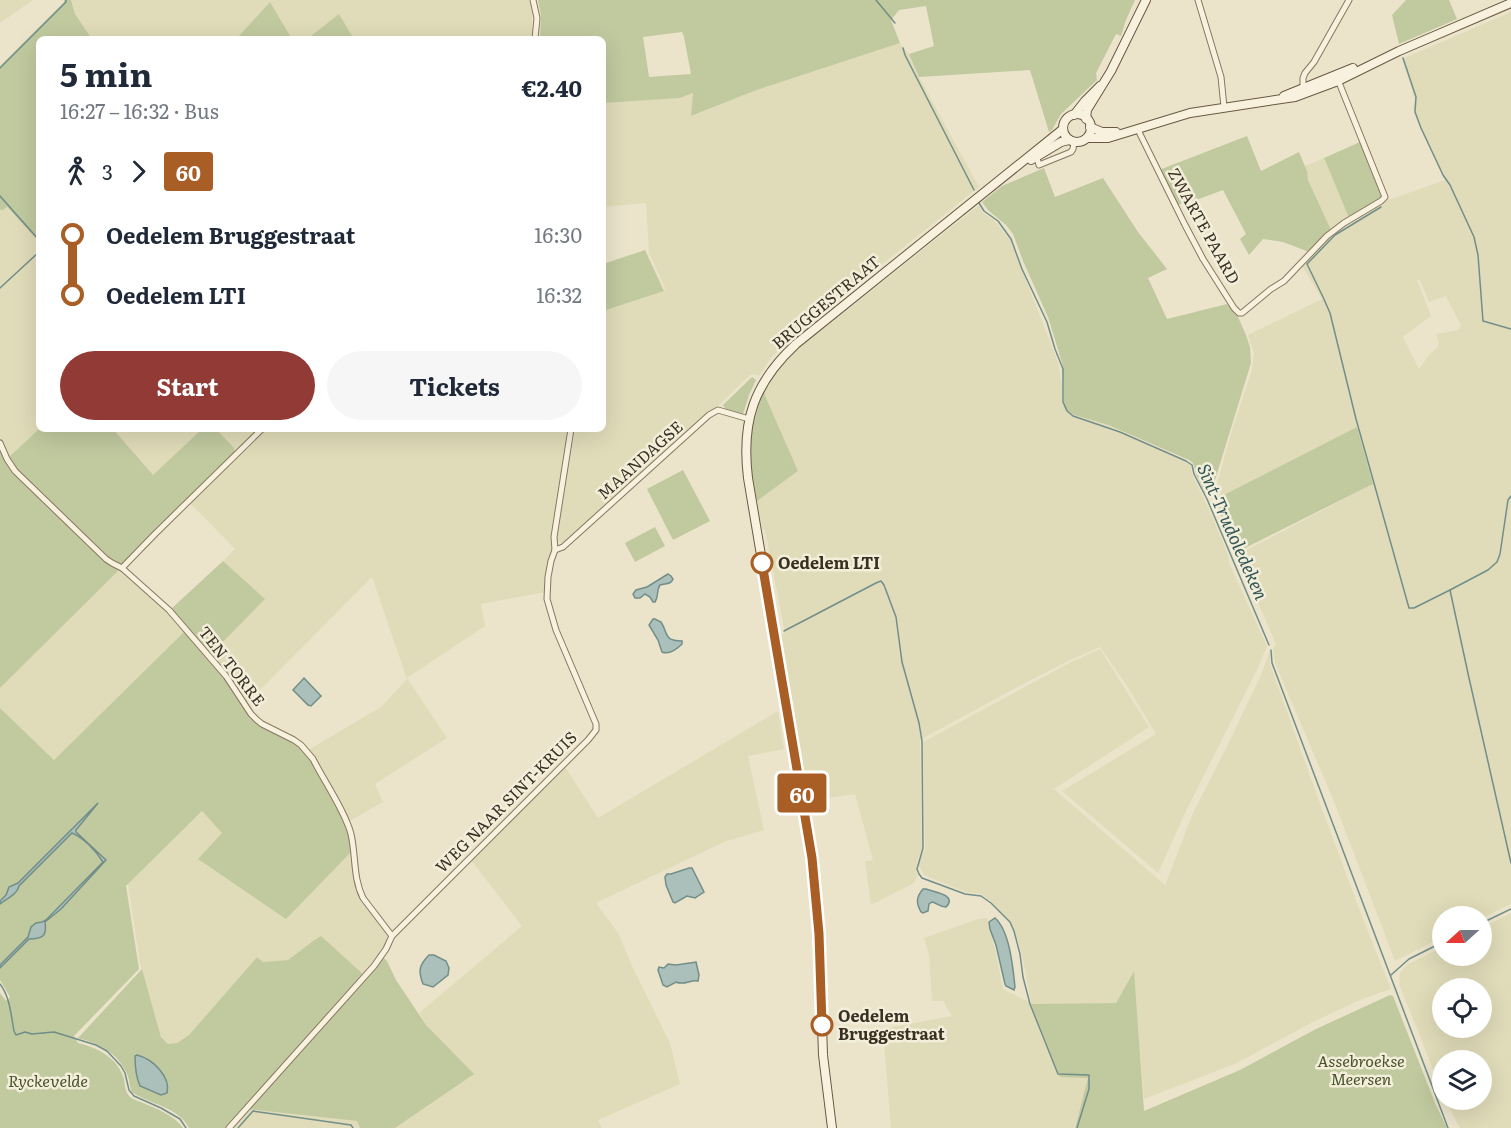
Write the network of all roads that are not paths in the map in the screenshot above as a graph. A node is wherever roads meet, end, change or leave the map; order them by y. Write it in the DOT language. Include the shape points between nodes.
graph roads {
  1 [pos="533,0"];
  2 [pos="1146,0"];
  3 [pos="1198,0"];
  4 [pos="1349,0"];
  5 [pos="1511,3"];
  6 [pos="536,36"];
  7 [pos="1337,78"];
  8 [pos="1105,83"];
  9 [pos="1305,93"];
  10 [pos="1224,107"];
  11 [pos="1074,115"];
  12 [pos="1088,123"];
  13 [pos="1138,128"];
  14 [pos="1063,129"];
  15 [pos="1119,133"];
  16 [pos="1087,138"];
  17 [pos="1072,141"];
  18 [pos="1036,154"];
  19 [pos="749,418"];
  20 [pos="259,432"];
  21 [pos="571,432"];
  22 [pos="0,443"];
  23 [pos="555,550"];
  24 [pos="122,568"];
  25 [pos="392,936"];
  26 [pos="229,1128"];
  27 [pos="832,1128"];
  1 -- 6 [label="street"];
  2 -- 8 [label="main road"];
  3 -- 10 [label="street" via="1221,77"];
  4 -- 9 [label="street" via="1305,72"];
  5 -- 7 [label="main road"];
  7 -- 9 [label="main road"];
  7 -- 13 [label="street, ZWARTE PAARD" via="1385,197 1332,232 1284,280 1242,313 1218,284 1189,234"];
  8 -- 11 [label="main road"];
  8 -- 12 [label="main road" via="1087,110"];
  9 -- 10 [label="main road"];
  10 -- 13 [label="main road"];
  11 -- 12 [label="main road" via="1081,115"];
  11 -- 14 [label="main road" via="1066,119"];
  12 -- 15 [label="main road" via="1101,132"];
  12 -- 16 [label="main road"];
  13 -- 15 [label="main road"];
  14 -- 17 [label="main road"];
  14 -- 18 [label="main road, BRUGGESTRAAT"];
  15 -- 16 [label="main road" via="1108,138"];
  16 -- 17 [label="main road"];
  17 -- 18 [label="main road, BRUGGESTRAAT"];
  18 -- 19 [label="main road, BRUGGESTRAAT" via="1026,158 796,344 771,370"];
  19 -- 23 [label="street, MAANDAGSE" via="718,410 710,415"];
  19 -- 27 [label="main road, BRUGGESTRAAT" via="745,443 747,478 816,892 823,1055"];
  20 -- 24 [label="street"];
  21 -- 23 [label="street, WEG NAAR SINT-KRUIS"];
  22 -- 24 [label="street, TEN TORRE" via="15,471 106,559"];
  23 -- 25 [label="street, WEG NAAR SINT-KRUIS" via="547,599 596,730"];
  24 -- 25 [label="street, TEN TORRE" via="184,626 257,720 294,740 313,759 348,824 363,898"];
  25 -- 26 [label="street, WEG NAAR SINT-KRUIS" via="374,966"];
}
